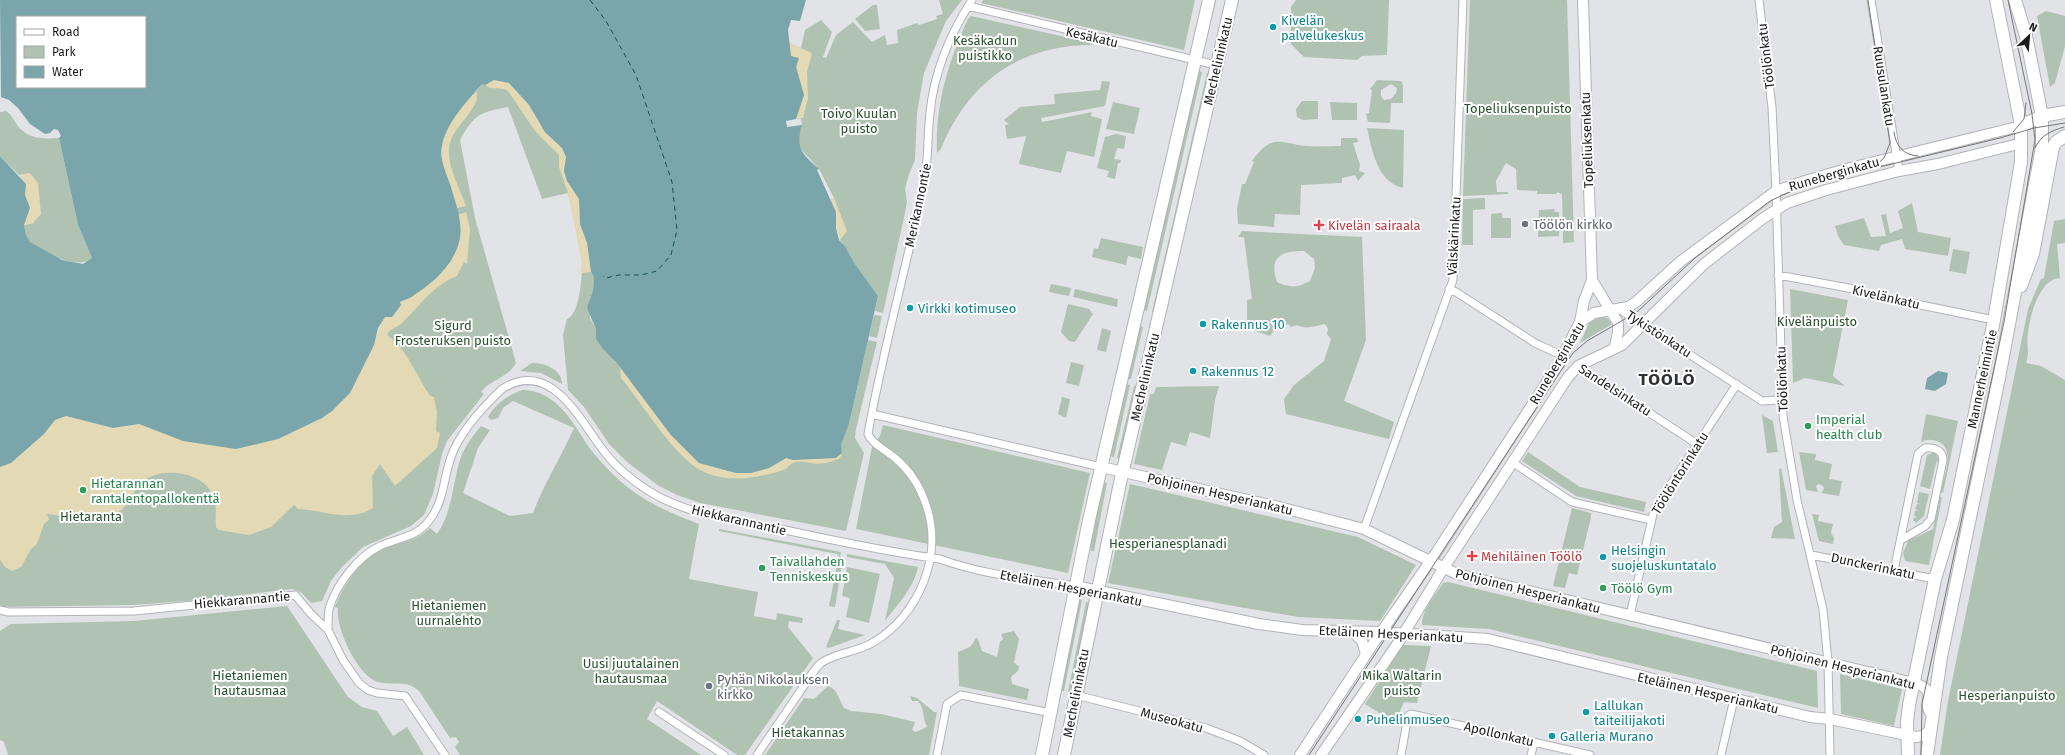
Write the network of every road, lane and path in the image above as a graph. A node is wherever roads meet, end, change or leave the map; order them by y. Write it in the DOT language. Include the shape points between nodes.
graph roads {
  1 [pos="1209,0"];
  2 [pos="1232,0"];
  3 [pos="1463,0"];
  4 [pos="1583,0"];
  5 [pos="1759,0"];
  6 [pos="1871,0"];
  7 [pos="1996,0"];
  8 [pos="2015,0"];
  9 [pos="970,3"];
  10 [pos="1195,60"];
  11 [pos="1216,65"];
  12 [pos="2065,112"];
  13 [pos="2042,116"];
  14 [pos="2021,126"];
  15 [pos="2065,136"];
  16 [pos="2043,139"];
  17 [pos="2022,143"];
  18 [pos="1896,157"];
  19 [pos="1899,171"];
  20 [pos="1776,191"];
  21 [pos="1776,209"];
  22 [pos="1778,275"];
  23 [pos="1592,280"];
  24 [pos="1450,290"];
  25 [pos="2014,300"];
  26 [pos="1615,309"];
  27 [pos="1994,320"];
  28 [pos="1580,322"];
  29 [pos="1644,324"];
  30 [pos="1615,347"];
  31 [pos="1563,356"];
  32 [pos="1578,366"];
  33 [pos="1737,384"];
  34 [pos="1782,400"];
  35 [pos="872,414"];
  36 [pos="1697,444"];
  37 [pos="1512,462"];
  38 [pos="1101,467"];
  39 [pos="1122,472"];
  40 [pos="1651,520"];
  41 [pos="1364,529"];
  42 [pos="1901,540"];
  43 [pos="847,542"];
  44 [pos="1811,555"];
  45 [pos="930,557"];
  46 [pos="1430,562"];
  47 [pos="1443,569"];
  48 [pos="1894,571"];
  49 [pos="1935,579"];
  50 [pos="1075,586"];
  51 [pos="1097,591"];
  52 [pos="0,610"];
  53 [pos="1630,615"];
  54 [pos="328,630"];
  55 [pos="1381,632"];
  56 [pos="1354,633"];
  57 [pos="1403,634"];
  58 [pos="1366,654"];
  59 [pos="1828,662"];
  60 [pos="1914,682"];
  61 [pos="1076,695"];
  62 [pos="1734,699"];
  63 [pos="659,712"];
  64 [pos="1051,713"];
  65 [pos="1830,719"];
  66 [pos="1931,724"];
  67 [pos="1907,736"];
  68 [pos="1534,743"];
  69 [pos="445,755"];
  70 [pos="724,755"];
  71 [pos="757,755"];
  72 [pos="937,755"];
  73 [pos="1042,755"];
  74 [pos="1064,755"];
  75 [pos="1264,755"];
  76 [pos="1300,755"];
  77 [pos="1321,755"];
  78 [pos="1400,755"];
  79 [pos="1531,755"];
  80 [pos="1590,755"];
  81 [pos="1721,755"];
  82 [pos="1830,755"];
  83 [pos="1908,755"];
  84 [pos="1927,755"];
  1 -- 10 [label="main road, Mechelininkatu"];
  2 -- 11 [label="main road, Mechelininkatu"];
  3 -- 24 [label="street, Välskärinkatu" via="1454,274"];
  4 -- 23 [label="main road, Topeliuksenkatu"];
  5 -- 20 [label="street, Töölönkatu" via="1772,107"];
  6 -- 18 [label="street, Ruusulankatu"];
  7 -- 14 [label="main road, Mannerheimintie"];
  8 -- 13 [label="main road, Mannerheimintie" via="2026,36"];
  9 -- 10 [label="street, Kesäkatu"];
  9 -- 35 [label="street, Merikannontie" via="950,38 935,83 924,183"];
  10 -- 11 [label="street, Kesäkatu"];
  10 -- 38 [label="main road, Mechelininkatu"];
  11 -- 39 [label="main road, Mechelininkatu"];
  12 -- 13 [label="main road"];
  13 -- 14 [label="main road"];
  13 -- 16 [label="main road, Mannerheimintie"];
  14 -- 17 [label="main road, Mannerheimintie"];
  14 -- 18 [label="main road, Runeberginkatu"];
  15 -- 16 [label="main road"];
  15 -- 25 [label="main road" via="2057,140 2053,147 2031,264"];
  16 -- 17 [label="main road"];
  16 -- 25 [label="main road, Mannerheimintie"];
  17 -- 19 [label="main road, Runeberginkatu"];
  17 -- 27 [label="main road, Mannerheimintie"];
  18 -- 19 [label="street, Ruusulankatu"];
  18 -- 20 [label="main road, Runeberginkatu" via="1805,180"];
  19 -- 21 [label="main road, Runeberginkatu" via="1826,190 1791,201"];
  20 -- 21 [label="street, Töölönkatu"];
  20 -- 26 [label="main road, Runeberginkatu" via="1681,261 1636,302"];
  21 -- 22 [label="street, Töölönkatu"];
  21 -- 29 [label="main road, Runeberginkatu" via="1704,264"];
  22 -- 27 [label="street, Kivelänkatu"];
  22 -- 34 [label="street, Töölönkatu"];
  23 -- 26 [label="main road"];
  23 -- 28 [label="main road, Topeliuksenkatu"];
  24 -- 31 [label="street, Sandelsinkatu" via="1535,343"];
  24 -- 41 [label="street, Välskärinkatu"];
  25 -- 66 [label="main road, Mannerheimintie" via="1941,657"];
  26 -- 28 [label="main road, Runeberginkatu" via="1594,313"];
  26 -- 29 [label="street, Tykistönkatu"];
  26 -- 30 [label="main road" via="1618,327"];
  27 -- 49 [label="main road, Mannerheimintie" via="1953,520"];
  28 -- 31 [label="main road, Runeberginkatu"];
  29 -- 30 [label="main road, Runeberginkatu" via="1622,345"];
  29 -- 33 [label="street, Tykistönkatu"];
  30 -- 32 [label="main road, Runeberginkatu"];
  31 -- 32 [label="main road, Sandelsinkatu"];
  31 -- 46 [label="main road, Runeberginkatu"];
  32 -- 36 [label="street, Sandelsinkatu"];
  32 -- 37 [label="main road, Runeberginkatu" via="1568,377"];
  33 -- 34 [label="street, Tykistönkatu" via="1762,401"];
  33 -- 36 [label="street, Töölöntorinkatu"];
  34 -- 44 [label="street, Töölönkatu" via="1797,500"];
  35 -- 38 [label="street, Pohjoinen Hesperiankatu"];
  35 -- 45 [label="street, Merikannontie" via="869,438 906,468 923,497 931,529"];
  36 -- 40 [label="street, Töölöntorinkatu" via="1654,510"];
  37 -- 40 [label="street" via="1572,502"];
  37 -- 47 [label="main road, Runeberginkatu"];
  38 -- 39 [label="main road, Pohjoinen Hesperiankatu"];
  38 -- 50 [label="main road, Mechelininkatu"];
  39 -- 41 [label="main road, Pohjoinen Hesperiankatu"];
  39 -- 51 [label="main road, Mechelininkatu"];
  40 -- 53 [label="street, Töölöntorinkatu"];
  41 -- 46 [label="main road, Pohjoinen Hesperiankatu"];
  42 -- 42 [label="street" via="1925,526 1930,519 1943,460 1942,454 1936,449 1925,448 1918,454"];
  42 -- 48 [label="street"];
  43 -- 45 [label="street, Eteläinen Hesperiankatu"];
  43 -- 54 [label="street, Hiekkarannantie" via="714,516 670,502 647,490 622,471 606,455 568,402 543,384 528,380 520,381 510,384 492,398 457,442 443,494 428,522 408,538 378,547 365,556 346,576 330,607"];
  44 -- 48 [label="street, Dunckerinkatu"];
  44 -- 59 [label="street, Töölönkatu" via="1823,609"];
  45 -- 50 [label="street, Eteläinen Hesperiankatu" via="1034,582"];
  45 -- 71 [label="street" via="920,592 900,621 871,644 821,664"];
  46 -- 47 [label="main road, Pohjoinen Hesperiankatu"];
  46 -- 55 [label="main road, Runeberginkatu"];
  47 -- 53 [label="main road, Pohjoinen Hesperiankatu"];
  47 -- 57 [label="main road, Runeberginkatu"];
  48 -- 49 [label="street, Dunckerinkatu"];
  49 -- 60 [label="main road, Mannerheimintie"];
  50 -- 51 [label="main road, Eteläinen Hesperiankatu"];
  50 -- 64 [label="main road, Mechelininkatu"];
  51 -- 56 [label="main road, Eteläinen Hesperiankatu" via="1259,624"];
  51 -- 61 [label="main road, Mechelininkatu"];
  52 -- 54 [label="street, Hiekkarannantie" via="134,611 295,595"];
  53 -- 59 [label="main road, Pohjoinen Hesperiankatu"];
  54 -- 69 [label="street" via="359,684 376,693 405,696"];
  55 -- 56 [label="main road, Eteläinen Hesperiankatu"];
  55 -- 57 [label="main road, Eteläinen Hesperiankatu"];
  55 -- 58 [label="main road, Runeberginkatu"];
  56 -- 58 [label="main road" via="1362,640"];
  57 -- 62 [label="main road, Eteläinen Hesperiankatu" via="1488,639"];
  57 -- 77 [label="main road, Runeberginkatu"];
  58 -- 76 [label="main road, Runeberginkatu"];
  59 -- 60 [label="main road, Pohjoinen Hesperiankatu"];
  59 -- 65 [label="street, Töölönkatu"];
  60 -- 66 [label="main road, Pohjoinen Hesperiankatu" via="1928,692"];
  60 -- 67 [label="main road, Mannerheimintie"];
  61 -- 74 [label="main road, Mechelininkatu"];
  61 -- 75 [label="street, Museokatu" via="1206,728 1240,741"];
  62 -- 65 [label="main road, Eteläinen Hesperiankatu" via="1810,717"];
  62 -- 81 [label="street"];
  63 -- 70 [label="street"];
  64 -- 72 [label="street" via="961,695 947,704"];
  64 -- 73 [label="main road, Mechelininkatu"];
  65 -- 67 [label="main road, Eteläinen Hesperiankatu"];
  65 -- 82 [label="street, Töölönkatu"];
  66 -- 67 [label="main road, Eteläinen Hesperiankatu" via="1920,737"];
  66 -- 84 [label="main road, Mannerheimintie"];
  67 -- 83 [label="main road, Mannerheimintie"];
  68 -- 78 [label="street, Apollonkatu" via="1411,714 1408,716"];
  68 -- 79 [label="street"];
  68 -- 80 [label="street, Apollonkatu"];
}
